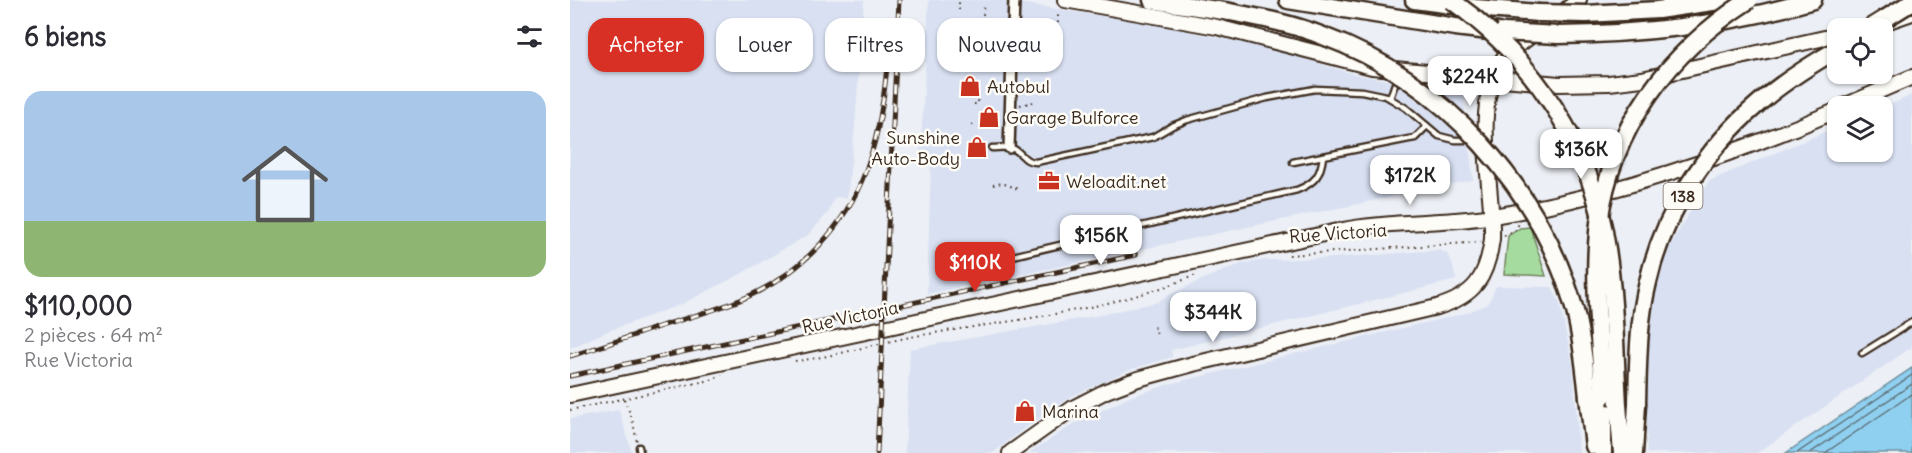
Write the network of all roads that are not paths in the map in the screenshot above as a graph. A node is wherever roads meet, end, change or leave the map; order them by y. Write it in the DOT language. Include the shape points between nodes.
graph roads {
  1 [pos="1014,0"];
  2 [pos="1065,0"];
  3 [pos="1152,0"];
  4 [pos="1288,0"];
  5 [pos="1414,0"];
  6 [pos="1451,0"];
  7 [pos="1726,0"];
  8 [pos="1749,0"];
  9 [pos="1813,0"];
  10 [pos="1912,2"];
  11 [pos="1583,7"];
  12 [pos="1912,13"];
  13 [pos="1886,18"];
  14 [pos="1893,19"];
  15 [pos="1827,37"];
  16 [pos="1827,56"];
  17 [pos="1400,70"];
  18 [pos="1912,77"];
  19 [pos="1491,79"];
  20 [pos="1867,96"];
  21 [pos="1390,98"];
  22 [pos="1827,114"];
  23 [pos="1427,126"];
  24 [pos="1486,139"];
  25 [pos="992,148"];
  26 [pos="1009,148"];
  27 [pos="1323,156"];
  28 [pos="1293,162"];
  29 [pos="1492,216"];
  30 [pos="952,270"];
  31 [pos="1912,322"];
  32 [pos="1862,353"];
  33 [pos="570,395"];
  34 [pos="1010,453"];
  35 [pos="1595,453"];
  36 [pos="1603,453"];
  37 [pos="1622,453"];
  38 [pos="1634,453"];
  1 -- 26 [label="street"];
  2 -- 17 [label="main road" via="1217,27 1363,66"];
  3 -- 35 [label="highway, bridge" via="1230,12 1299,28 1338,42 1411,82 1467,129 1502,168 1544,232 1559,266 1582,346"];
  4 -- 9 [label="highway, bridge" via="1455,27 1558,35 1628,34 1695,26"];
  5 -- 11 [label="highway, bridge" via="1538,13"];
  6 -- 37 [label="highway, bridge" via="1497,37 1529,71 1562,118 1586,166 1607,250"];
  7 -- 11 [label="highway" via="1650,10"];
  8 -- 36 [label="highway, bridge" via="1707,30 1665,72 1633,120 1612,169 1602,205 1596,255"];
  10 -- 13 [label="highway, bridge"];
  11 -- 19 [label="main road" via="1508,53"];
  12 -- 14 [label="main road"];
  15 -- 19 [label="main road" via="1625,81 1559,84"];
  16 -- 38 [label="highway, 138, bridge" via="1777,88 1742,118 1702,165 1672,216 1651,269 1643,307"];
  17 -- 19 [label="main road"];
  17 -- 21 [label="lane"];
  18 -- 20 [label="main road"];
  19 -- 24 [label="main road"];
  21 -- 23 [label="lane"];
  21 -- 26 [label="lane" via="1362,91 1305,90 1180,123 1153,136 1036,162"];
  22 -- 29 [label="main road, Rue Victoria" via="1667,172"];
  23 -- 24 [label="lane" via="1449,139"];
  23 -- 27 [label="lane" via="1415,138"];
  24 -- 29 [label="main road"];
  25 -- 26 [label="lane"];
  27 -- 28 [label="lane"];
  27 -- 30 [label="lane" via="1319,175 1297,190"];
  29 -- 33 [label="main road, Rue Victoria" via="1363,226"];
  29 -- 34 [label="main road" via="1491,249 1483,274 1475,287 1457,300 1138,379 1073,408"];
  31 -- 32 [label="lane"];
}
